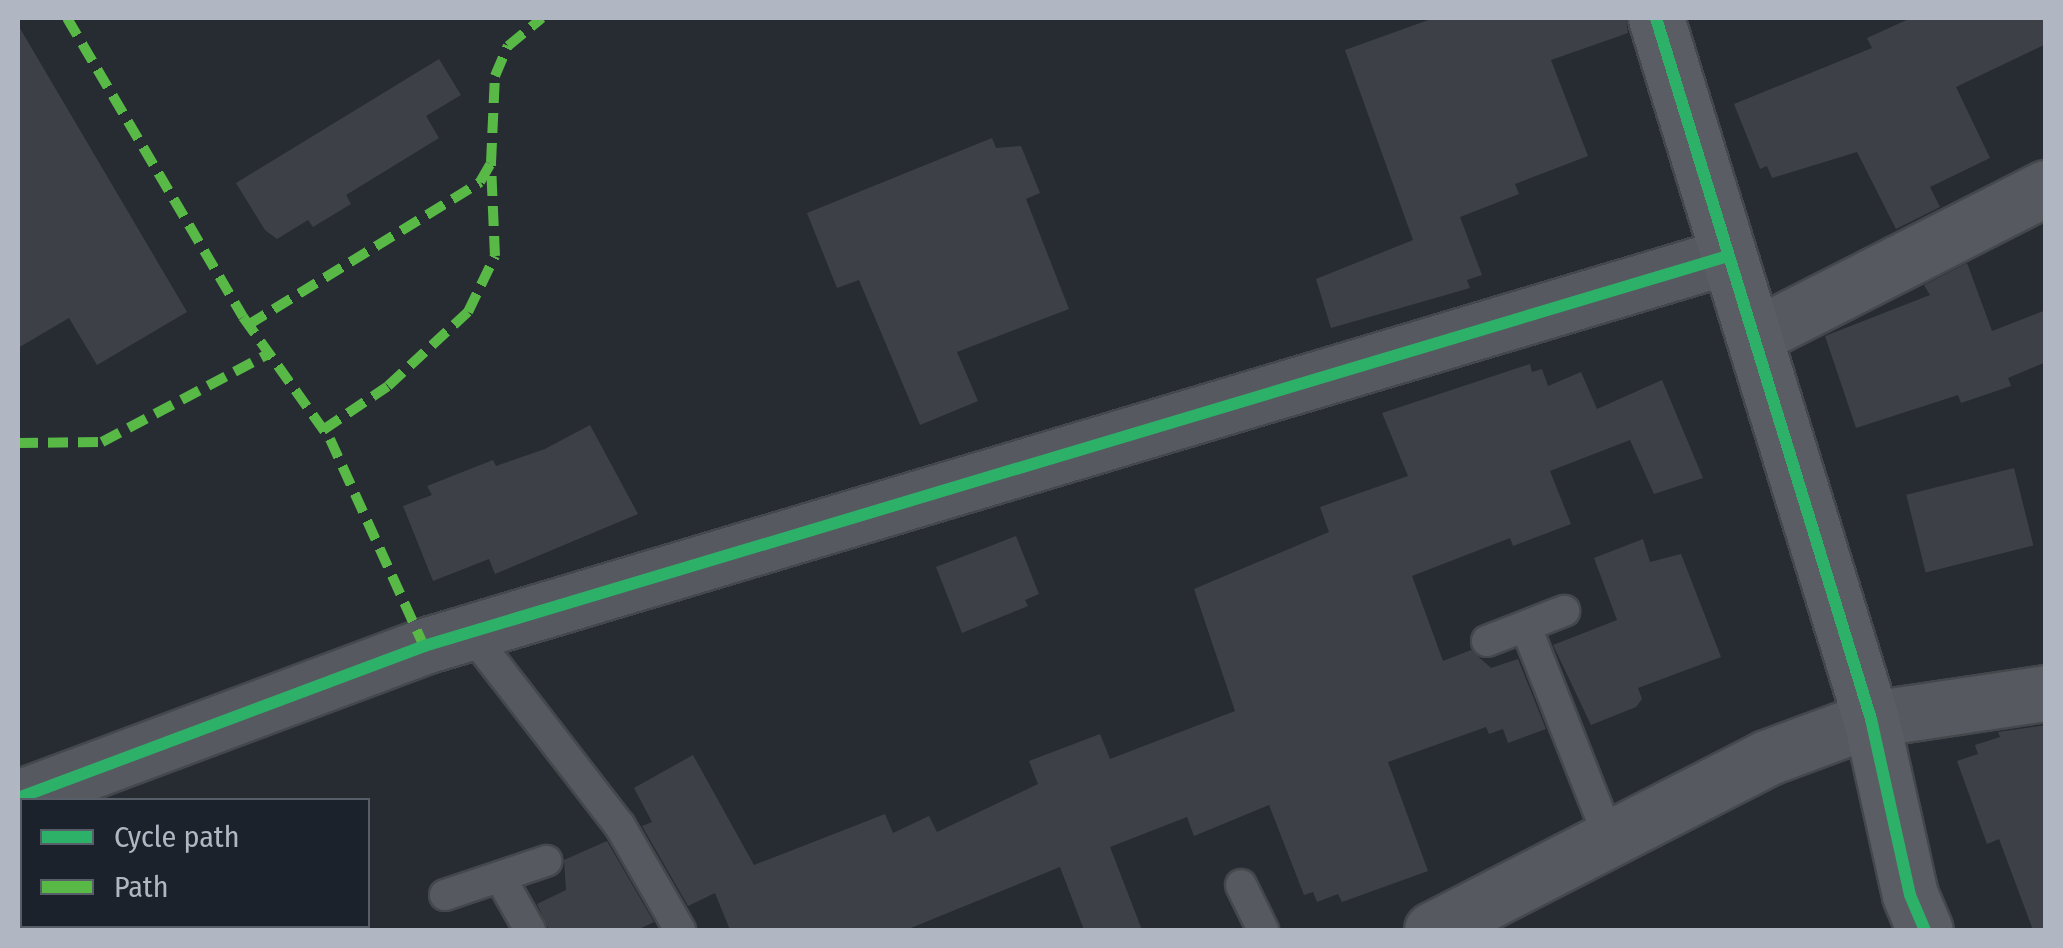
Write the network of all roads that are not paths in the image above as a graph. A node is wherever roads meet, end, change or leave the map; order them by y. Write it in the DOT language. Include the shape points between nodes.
graph roads {
  1 [pos="1656,18"];
  2 [pos="2046,188"];
  3 [pos="1728,256"];
  4 [pos="1755,336"];
  5 [pos="1564,611"];
  6 [pos="1526,627"];
  7 [pos="470,632"];
  8 [pos="1488,641"];
  9 [pos="2046,693"];
  10 [pos="1871,718"];
  11 [pos="18,798"];
  12 [pos="1610,838"];
  13 [pos="546,861"];
  14 [pos="500,877"];
  15 [pos="1241,886"];
  16 [pos="445,895"];
  17 [pos="530,930"];
  18 [pos="680,930"];
  19 [pos="1262,930"];
  20 [pos="1432,930"];
  21 [pos="1925,930"];
  1 -- 3 [label="street"];
  2 -- 4 [label="street"];
  3 -- 4 [label="street"];
  3 -- 7 [label="street"];
  4 -- 10 [label="street"];
  5 -- 6 [label="lane"];
  6 -- 8 [label="lane"];
  6 -- 12 [label="lane"];
  7 -- 11 [label="street"];
  7 -- 18 [label="lane" via="620,826"];
  9 -- 10 [label="street"];
  10 -- 12 [label="street" via="1766,758"];
  10 -- 21 [label="street" via="1910,894"];
  12 -- 20 [label="street"];
  13 -- 14 [label="lane"];
  14 -- 16 [label="lane"];
  14 -- 17 [label="lane"];
  15 -- 19 [label="lane"];
}
